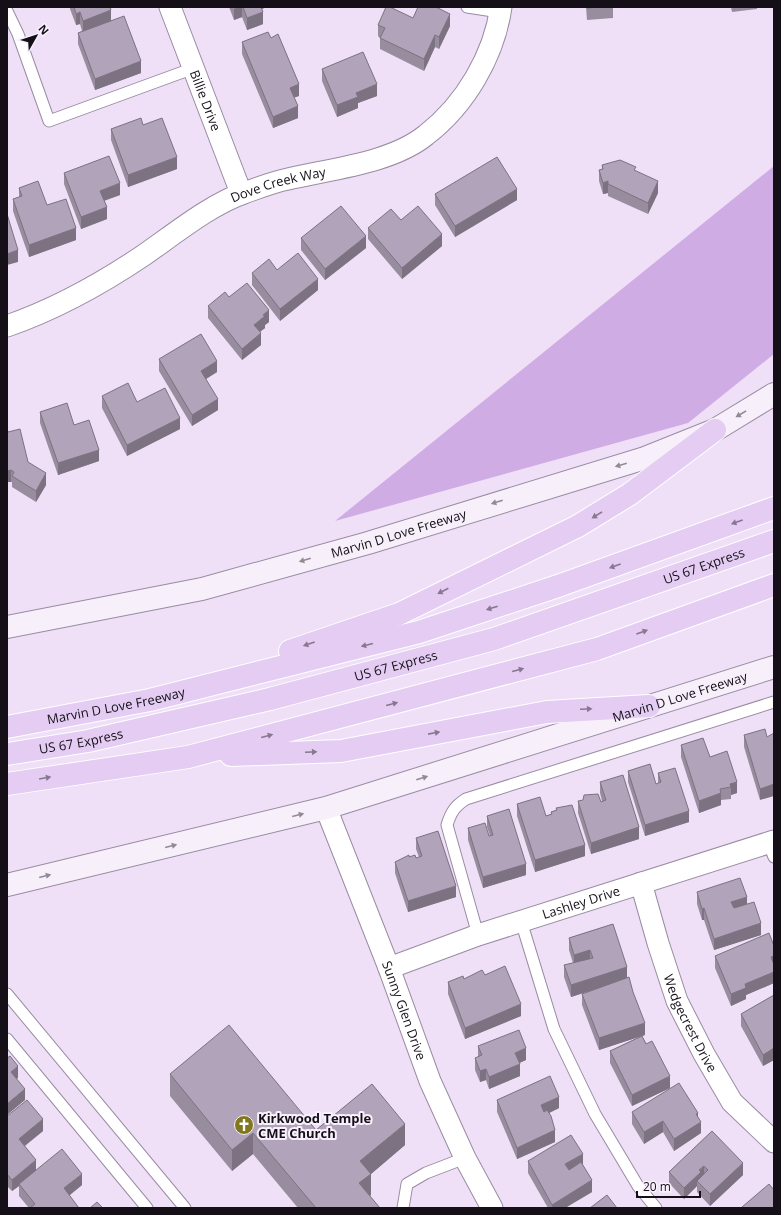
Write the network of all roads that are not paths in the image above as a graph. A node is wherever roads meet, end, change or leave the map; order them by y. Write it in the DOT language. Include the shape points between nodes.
graph roads {
  1 [pos="170,7"];
  2 [pos="467,7"];
  3 [pos="7,10"];
  4 [pos="501,10"];
  5 [pos="194,68"];
  6 [pos="241,193"];
  7 [pos="7,326"];
  8 [pos="774,394"];
  9 [pos="716,430"];
  10 [pos="774,508"];
  11 [pos="774,541"];
  12 [pos="774,585"];
  13 [pos="7,627"];
  14 [pos="774,667"];
  15 [pos="150,700"];
  16 [pos="774,702"];
  17 [pos="649,706"];
  18 [pos="7,727"];
  19 [pos="7,754"];
  20 [pos="188,757"];
  21 [pos="7,784"];
  22 [pos="326,808"];
  23 [pos="772,847"];
  24 [pos="642,884"];
  25 [pos="7,885"];
  26 [pos="521,921"];
  27 [pos="478,935"];
  28 [pos="389,968"];
  29 [pos="7,994"];
  30 [pos="7,1040"];
  31 [pos="774,1142"];
  32 [pos="465,1158"];
  33 [pos="147,1208"];
  34 [pos="185,1208"];
  35 [pos="403,1208"];
  36 [pos="492,1208"];
  37 [pos="656,1208"];
  1 -- 5 [label="street, Billie Drive"];
  2 -- 4 [label="lane"];
  3 -- 5 [label="lane" via="49,121"];
  4 -- 6 [label="street, Dove Creek Way" via="492,40 467,92 450,114 425,137 370,161 287,179"];
  5 -- 6 [label="street, Billie Drive"];
  6 -- 7 [label="street, Dove Creek Way" via="209,210 136,260 66,303"];
  8 -- 9 [label="main road, Marvin D Love Freeway, one-way"];
  9 -- 13 [label="main road, Marvin D Love Freeway, one-way" via="645,458 368,543 202,589"];
  9 -- 15 [label="highway, one-way" via="630,494 578,526 399,614"];
  10 -- 15 [label="highway, Marvin D Love Freeway, one-way" via="558,586 419,632"];
  11 -- 19 [label="highway, US 67 Express" via="494,639 262,700 88,741"];
  20 -- 12 [label="highway, one-way" via="597,649"];
  14 -- 17 [label="main road, Marvin D Love Freeway"];
  15 -- 18 [label="highway, Marvin D Love Freeway"];
  16 -- 27 [label="lane" via="466,799 457,805 450,813 447,825"];
  20 -- 17 [label="highway, one-way" via="341,751 547,712"];
  22 -- 17 [label="main road, Marvin D Love Freeway, one-way"];
  21 -- 20 [label="highway, one-way"];
  25 -- 22 [label="main road, Marvin D Love Freeway, one-way"];
  22 -- 28 [label="street, Sunny Glen Drive"];
  23 -- 24 [label="street, Lashley Drive"];
  24 -- 26 [label="street, Lashley Drive"];
  24 -- 31 [label="street, Wedgecrest Drive" via="658,943 680,1007 732,1102"];
  26 -- 27 [label="street, Lashley Drive"];
  26 -- 37 [label="lane" via="558,1036 595,1114 638,1186"];
  27 -- 28 [label="street, Lashley Drive"];
  28 -- 32 [label="street, Sunny Glen Drive" via="430,1081"];
  29 -- 34 [label="lane"];
  30 -- 33 [label="lane"];
  32 -- 35 [label="lane" via="426,1173 407,1184"];
  32 -- 36 [label="street, Sunny Glen Drive"];
}
